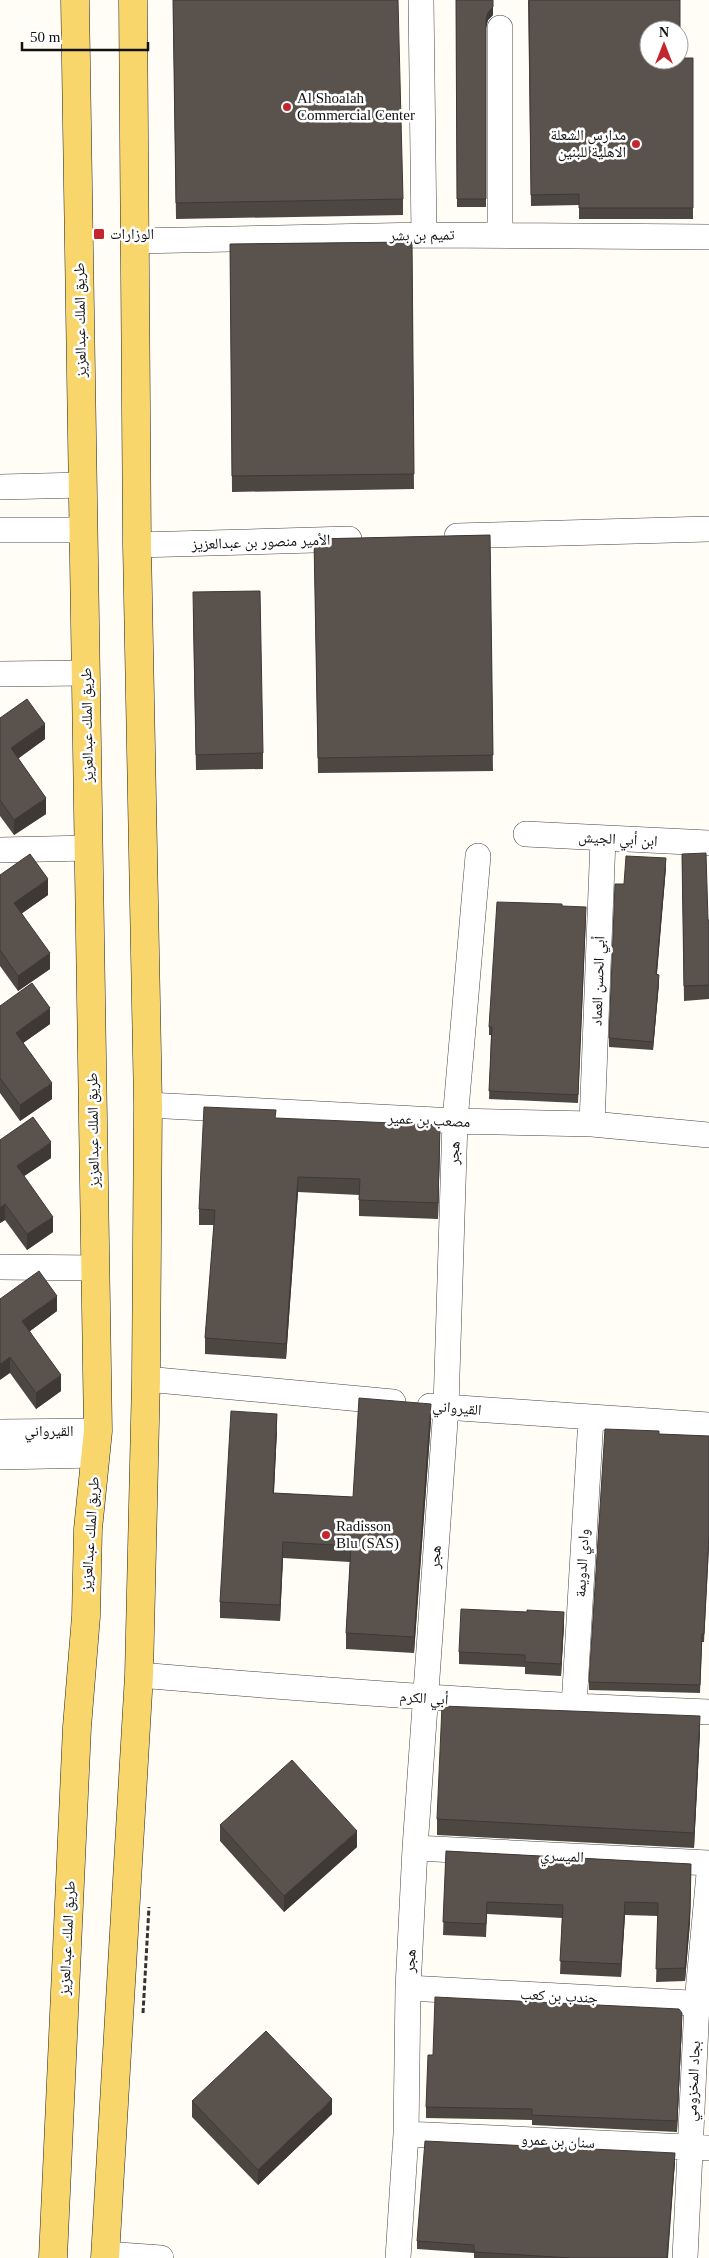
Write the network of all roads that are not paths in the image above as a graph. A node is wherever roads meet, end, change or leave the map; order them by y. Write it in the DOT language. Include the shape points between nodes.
graph roads {
  1 [pos="75,0"];
  2 [pos="133,0"];
  3 [pos="421,0"];
  4 [pos="500,28"];
  5 [pos="424,235"];
  6 [pos="500,235"];
  7 [pos="709,238"];
  8 [pos="135,241"];
  9 [pos="83,486"];
  10 [pos="0,487"];
  11 [pos="709,529"];
  12 [pos="0,530"];
  13 [pos="83,530"];
  14 [pos="435,537"];
  15 [pos="375,539"];
  16 [pos="137,545"];
  17 [pos="86,673"];
  18 [pos="0,674"];
  19 [pos="526,834"];
  20 [pos="603,839"];
  21 [pos="709,843"];
  22 [pos="88,848"];
  23 [pos="0,850"];
  24 [pos="478,856"];
  25 [pos="148,1105"];
  26 [pos="456,1121"];
  27 [pos="592,1124"];
  28 [pos="709,1135"];
  29 [pos="0,1267"];
  30 [pos="96,1268"];
  31 [pos="146,1379"];
  32 [pos="446,1407"];
  33 [pos="591,1418"];
  34 [pos="709,1425"];
  35 [pos="0,1432"];
  36 [pos="97,1443"];
  37 [pos="0,1457"];
  38 [pos="139,1675"];
  39 [pos="424,1698"];
  40 [pos="574,1707"];
  41 [pos="709,1712"];
  42 [pos="415,1848"];
  43 [pos="709,1863"];
  44 [pos="709,1874"];
  45 [pos="408,1988"];
  46 [pos="703,2004"];
  47 [pos="406,2134"];
  48 [pos="699,2148"];
  49 [pos="105,2256"];
  50 [pos="53,2258"];
  51 [pos="161,2258"];
  52 [pos="398,2258"];
  53 [pos="685,2258"];
  1 -- 9 [label="main road, طريق الملك عبدالعزيز"];
  2 -- 8 [label="main road"];
  3 -- 5 [label="street"];
  4 -- 6 [label="street"];
  5 -- 6 [label="street, تميم بن بشر"];
  5 -- 8 [label="street, تميم بن بشر"];
  6 -- 7 [label="street, تميم بن بشر"];
  8 -- 16 [label="main road"];
  9 -- 10 [label="street"];
  9 -- 13 [label="main road, طريق الملك عبدالعزيز"];
  11 -- 14 [label="street"];
  12 -- 13 [label="street"];
  13 -- 17 [label="main road, طريق الملك عبدالعزيز"];
  15 -- 16 [label="street, الأمير منصور بن عبدالعزيز"];
  16 -- 25 [label="main road"];
  17 -- 18 [label="street"];
  17 -- 22 [label="main road, طريق الملك عبدالعزيز"];
  19 -- 20 [label="street, ابن أبي الجيش"];
  20 -- 21 [label="street, ابن أبي الجيش"];
  20 -- 27 [label="street, أبي الحسن العماد"];
  22 -- 23 [label="street"];
  22 -- 30 [label="main road, طريق الملك عبدالعزيز"];
  24 -- 26 [label="street, هجر"];
  25 -- 26 [label="street, مصعب بن عمير"];
  25 -- 31 [label="main road"];
  26 -- 27 [label="street, مصعب بن عمير"];
  26 -- 32 [label="street, هجر"];
  27 -- 28 [label="street, مصعب بن عمير"];
  29 -- 30 [label="street"];
  30 -- 36 [label="main road, طريق الملك عبدالعزيز"];
  31 -- 32 [label="street, القيرواني"];
  31 -- 38 [label="main road"];
  32 -- 33 [label="street, القيرواني"];
  32 -- 39 [label="street, هجر"];
  33 -- 34 [label="street, القيرواني"];
  33 -- 40 [label="street, وادي الدويمة"];
  35 -- 36 [label="street, القيرواني"];
  36 -- 37 [label="street, القيرواني"];
  36 -- 50 [label="main road, طريق الملك عبدالعزيز" via="88,1528 86,1616 77,1727"];
  38 -- 39 [label="street, أبي الكرم"];
  38 -- 49 [label="main road"];
  39 -- 40 [label="street, أبي الكرم"];
  39 -- 42 [label="street, هجر"];
  40 -- 41 [label="street, أبي الكرم"];
  42 -- 43 [label="street, الميسري"];
  42 -- 45 [label="street, هجر"];
  44 -- 46 [label="street, بجاد المخزومي"];
  45 -- 46 [label="street, جندب بن كعب"];
  45 -- 47 [label="street, هجر"];
  46 -- 48 [label="street, بجاد المخزومي"];
  47 -- 48 [label="street, سنان بن عمرو"];
  47 -- 52 [label="street, هجر"];
  48 -- 53 [label="street, بجاد المخزومي"];
  49 -- 51 [label="street"];
}
